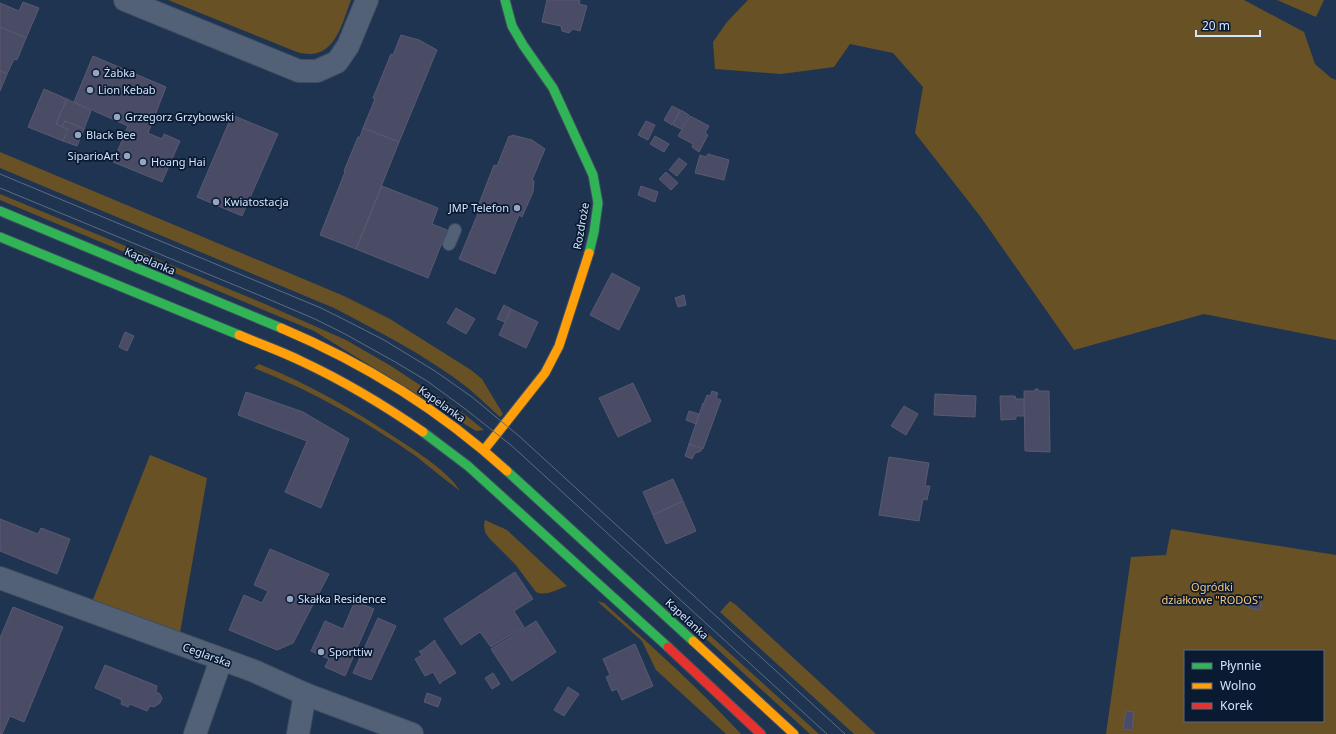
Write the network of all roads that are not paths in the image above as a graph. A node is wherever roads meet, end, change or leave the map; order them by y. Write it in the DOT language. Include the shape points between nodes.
graph roads {
  1 [pos="124,0"];
  2 [pos="367,0"];
  3 [pos="505,0"];
  4 [pos="0,211"];
  5 [pos="455,230"];
  6 [pos="0,237"];
  7 [pos="449,244"];
  8 [pos="484,450"];
  9 [pos="0,578"];
  10 [pos="221,660"];
  11 [pos="305,694"];
  12 [pos="194,734"];
  13 [pos="298,734"];
  14 [pos="412,734"];
  15 [pos="761,734"];
  16 [pos="794,734"];
  1 -- 2 [label="street" via="299,71 317,71 337,62 348,46"];
  3 -- 8 [label="main road, Rozdroże" via="512,26 553,88 579,144 593,175 598,203 586,265 559,346 545,373"];
  4 -- 8 [label="main road, Kapelanka" via="338,354 415,399"];
  5 -- 7 [label="lane"];
  6 -- 15 [label="main road" via="300,360 377,401 468,466"];
  8 -- 16 [label="main road, Kapelanka"];
  9 -- 10 [label="street, Ceglarska"];
  10 -- 11 [label="street, Ceglarska"];
  10 -- 12 [label="street"];
  11 -- 13 [label="street"];
  11 -- 14 [label="street, Ceglarska"];
}
